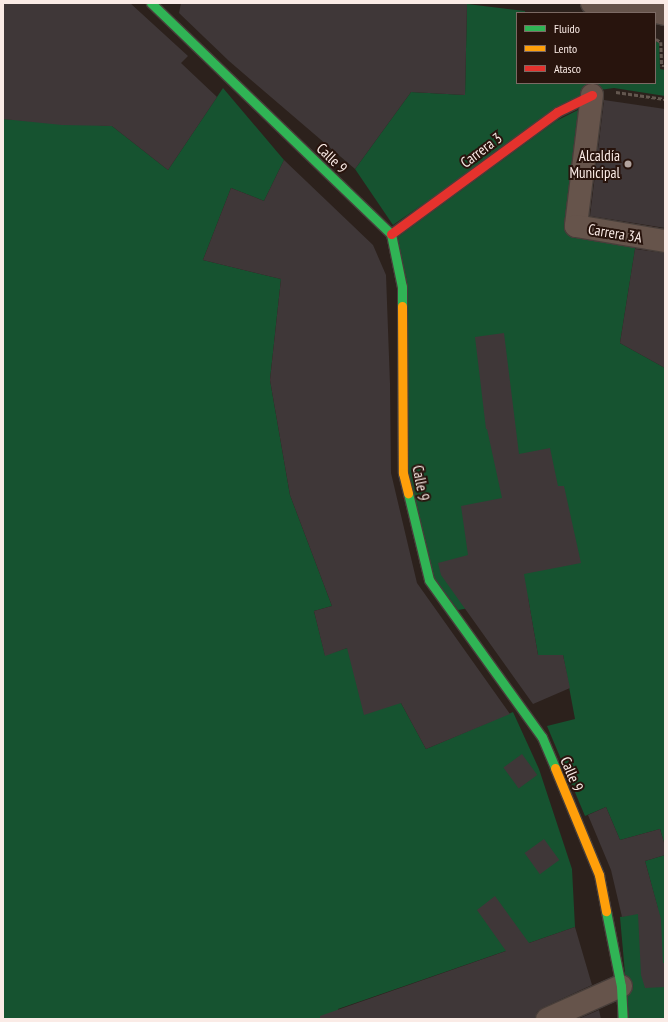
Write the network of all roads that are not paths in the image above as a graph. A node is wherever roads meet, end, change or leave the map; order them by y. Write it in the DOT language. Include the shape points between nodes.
graph roads {
  1 [pos="152,3"];
  2 [pos="592,3"];
  3 [pos="665,14"];
  4 [pos="592,95"];
  5 [pos="391,234"];
  6 [pos="665,241"];
  7 [pos="621,986"];
  8 [pos="547,1019"];
  9 [pos="623,1019"];
  1 -- 5 [label="street, Calle 9"];
  2 -- 3 [label="street" via="640,8"];
  4 -- 5 [label="street, Carrera 3" via="557,112"];
  4 -- 6 [label="street, Carrera 3A" via="576,226"];
  5 -- 7 [label="street, Calle 9" via="402,288 403,473 429,580 542,737 599,875"];
  7 -- 8 [label="street"];
  7 -- 9 [label="street, Calle 9"];
}
